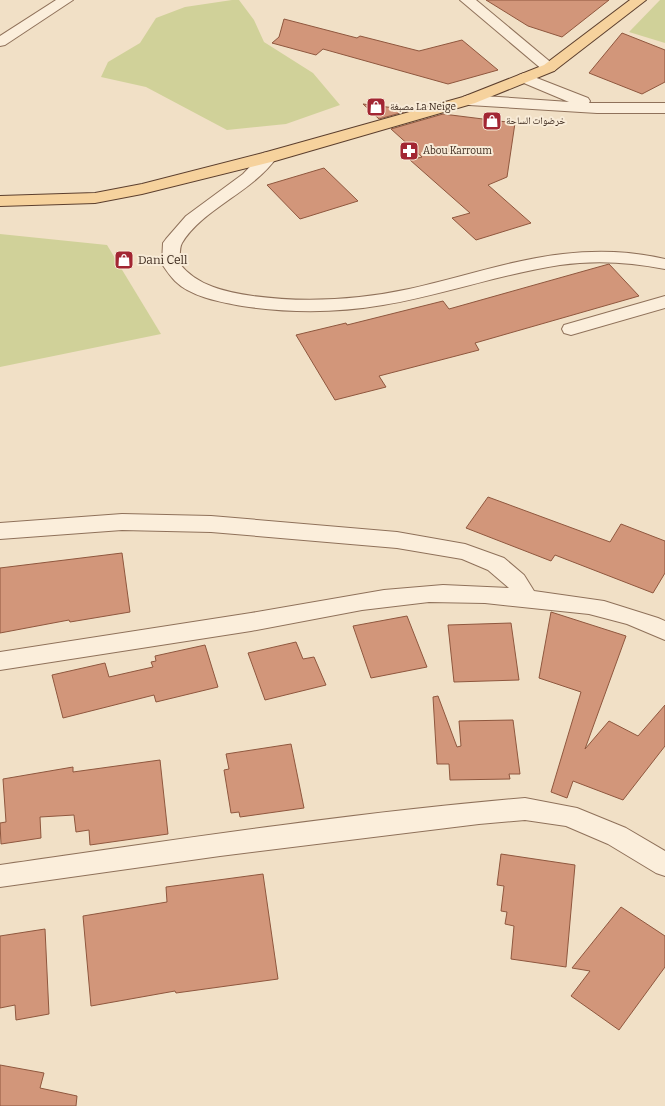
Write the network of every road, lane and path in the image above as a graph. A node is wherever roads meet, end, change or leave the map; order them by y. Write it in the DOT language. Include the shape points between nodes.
graph roads {
  1 [pos="66,0"];
  2 [pos="467,0"];
  3 [pos="639,0"];
  4 [pos="0,42"];
  5 [pos="549,68"];
  6 [pos="524,78"];
  7 [pos="469,100"];
  8 [pos="597,108"];
  9 [pos="665,108"];
  10 [pos="269,157"];
  11 [pos="0,201"];
  12 [pos="665,264"];
  13 [pos="665,302"];
  14 [pos="571,329"];
  15 [pos="0,532"];
  16 [pos="527,599"];
  17 [pos="665,631"];
  18 [pos="0,661"];
  19 [pos="665,865"];
  20 [pos="0,876"];
  1 -- 4 [label="street"];
  2 -- 5 [label="street"];
  3 -- 5 [label="main road"];
  5 -- 6 [label="main road"];
  6 -- 7 [label="main road"];
  6 -- 8 [label="street"];
  7 -- 8 [label="street"];
  7 -- 10 [label="main road"];
  8 -- 9 [label="street"];
  10 -- 11 [label="main road" via="142,189 95,198"];
  10 -- 12 [label="street" via="249,178 192,220 172,243 170,264 181,277 207,292 243,301 287,306 335,306 385,299 540,263 586,257 629,258"];
  13 -- 14 [label="street"];
  15 -- 16 [label="street" via="122,522 204,524 397,540 465,552 496,564 516,581"];
  16 -- 17 [label="street" via="610,609 651,623"];
  16 -- 18 [label="street" via="459,594 390,598"];
  19 -- 20 [label="street" via="617,836 589,824 568,816 525,809 236,843"];
}
